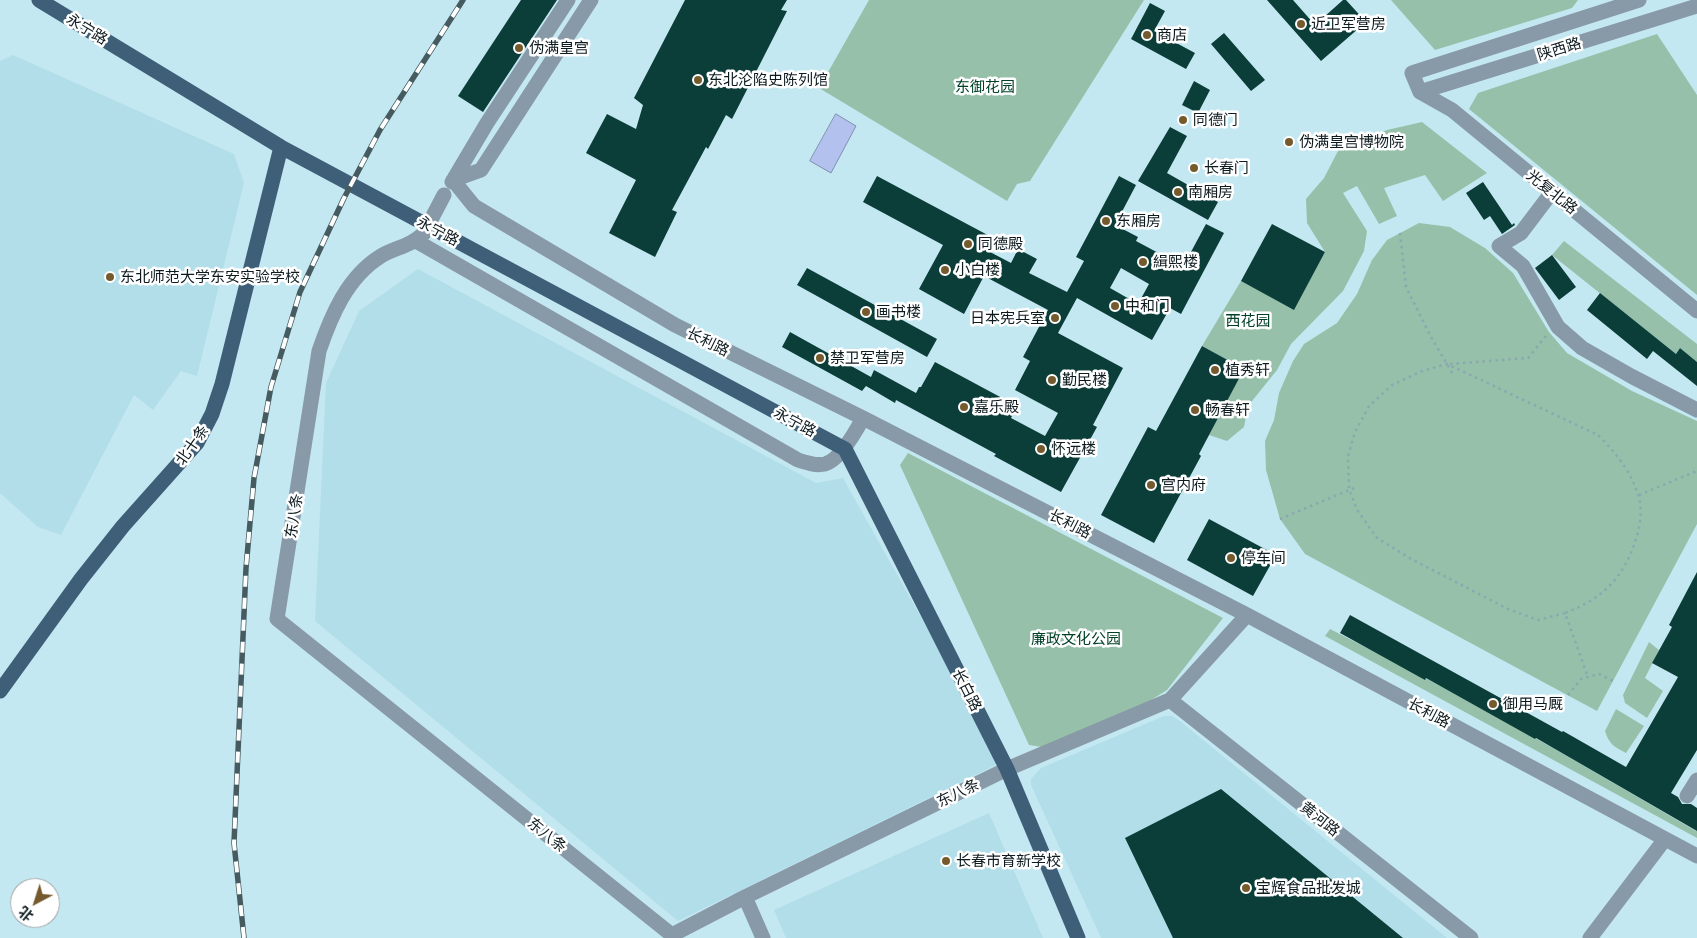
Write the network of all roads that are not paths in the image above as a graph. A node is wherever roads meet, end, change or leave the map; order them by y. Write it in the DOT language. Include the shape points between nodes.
graph roads {
  1 [pos="39,0"];
  2 [pos="568,0"];
  3 [pos="592,0"];
  4 [pos="1639,0"];
  5 [pos="1691,9"];
  6 [pos="1420,92"];
  7 [pos="281,147"];
  8 [pos="453,180"];
  9 [pos="1552,192"];
  10 [pos="420,237"];
  11 [pos="1697,311"];
  12 [pos="1697,410"];
  13 [pos="863,418"];
  14 [pos="845,449"];
  15 [pos="1247,615"];
  16 [pos="0,691"];
  17 [pos="1170,700"];
  18 [pos="1007,769"];
  19 [pos="1697,780"];
  20 [pos="1687,796"];
  21 [pos="1665,839"];
  22 [pos="1697,856"];
  23 [pos="745,897"];
  24 [pos="763,938"];
  25 [pos="1078,938"];
  26 [pos="1471,938"];
  27 [pos="1590,938"];
  1 -- 7 [label="main road, 永宁路"];
  2 -- 8 [label="street"];
  3 -- 8 [label="street" via="481,170"];
  4 -- 6 [label="street, 陕西路" via="1412,73"];
  5 -- 6 [label="street, 陕西路"];
  6 -- 9 [label="street, 光复北路" via="1452,110"];
  7 -- 14 [label="main road, 永宁路"];
  7 -- 16 [label="main road, 北十条" via="212,414 197,442 81,579"];
  8 -- 10 [label="street, bridge"];
  8 -- 13 [label="street, 长利路" via="474,206 675,325"];
  9 -- 11 [label="street, 光复北路"];
  9 -- 12 [label="street" via="1521,232 1499,246 1523,266 1558,327 1582,348"];
  10 -- 14 [label="street" via="798,460 827,464"];
  10 -- 23 [label="street, 东八条" via="381,256 363,270 346,291 330,321 319,352 277,618 672,935"];
  13 -- 14 [label="street"];
  13 -- 15 [label="street, 长利路"];
  14 -- 18 [label="main road, 长白路"];
  15 -- 17 [label="street, 东八条"];
  15 -- 21 [label="street, 长利路"];
  17 -- 18 [label="street, 东八条"];
  17 -- 26 [label="street, 黄河路"];
  18 -- 23 [label="street, 东八条"];
  18 -- 25 [label="main road, 长白路"];
  19 -- 20 [label="street"];
  21 -- 22 [label="street, 长利路"];
  21 -- 27 [label="street"];
  23 -- 24 [label="street"];
}
